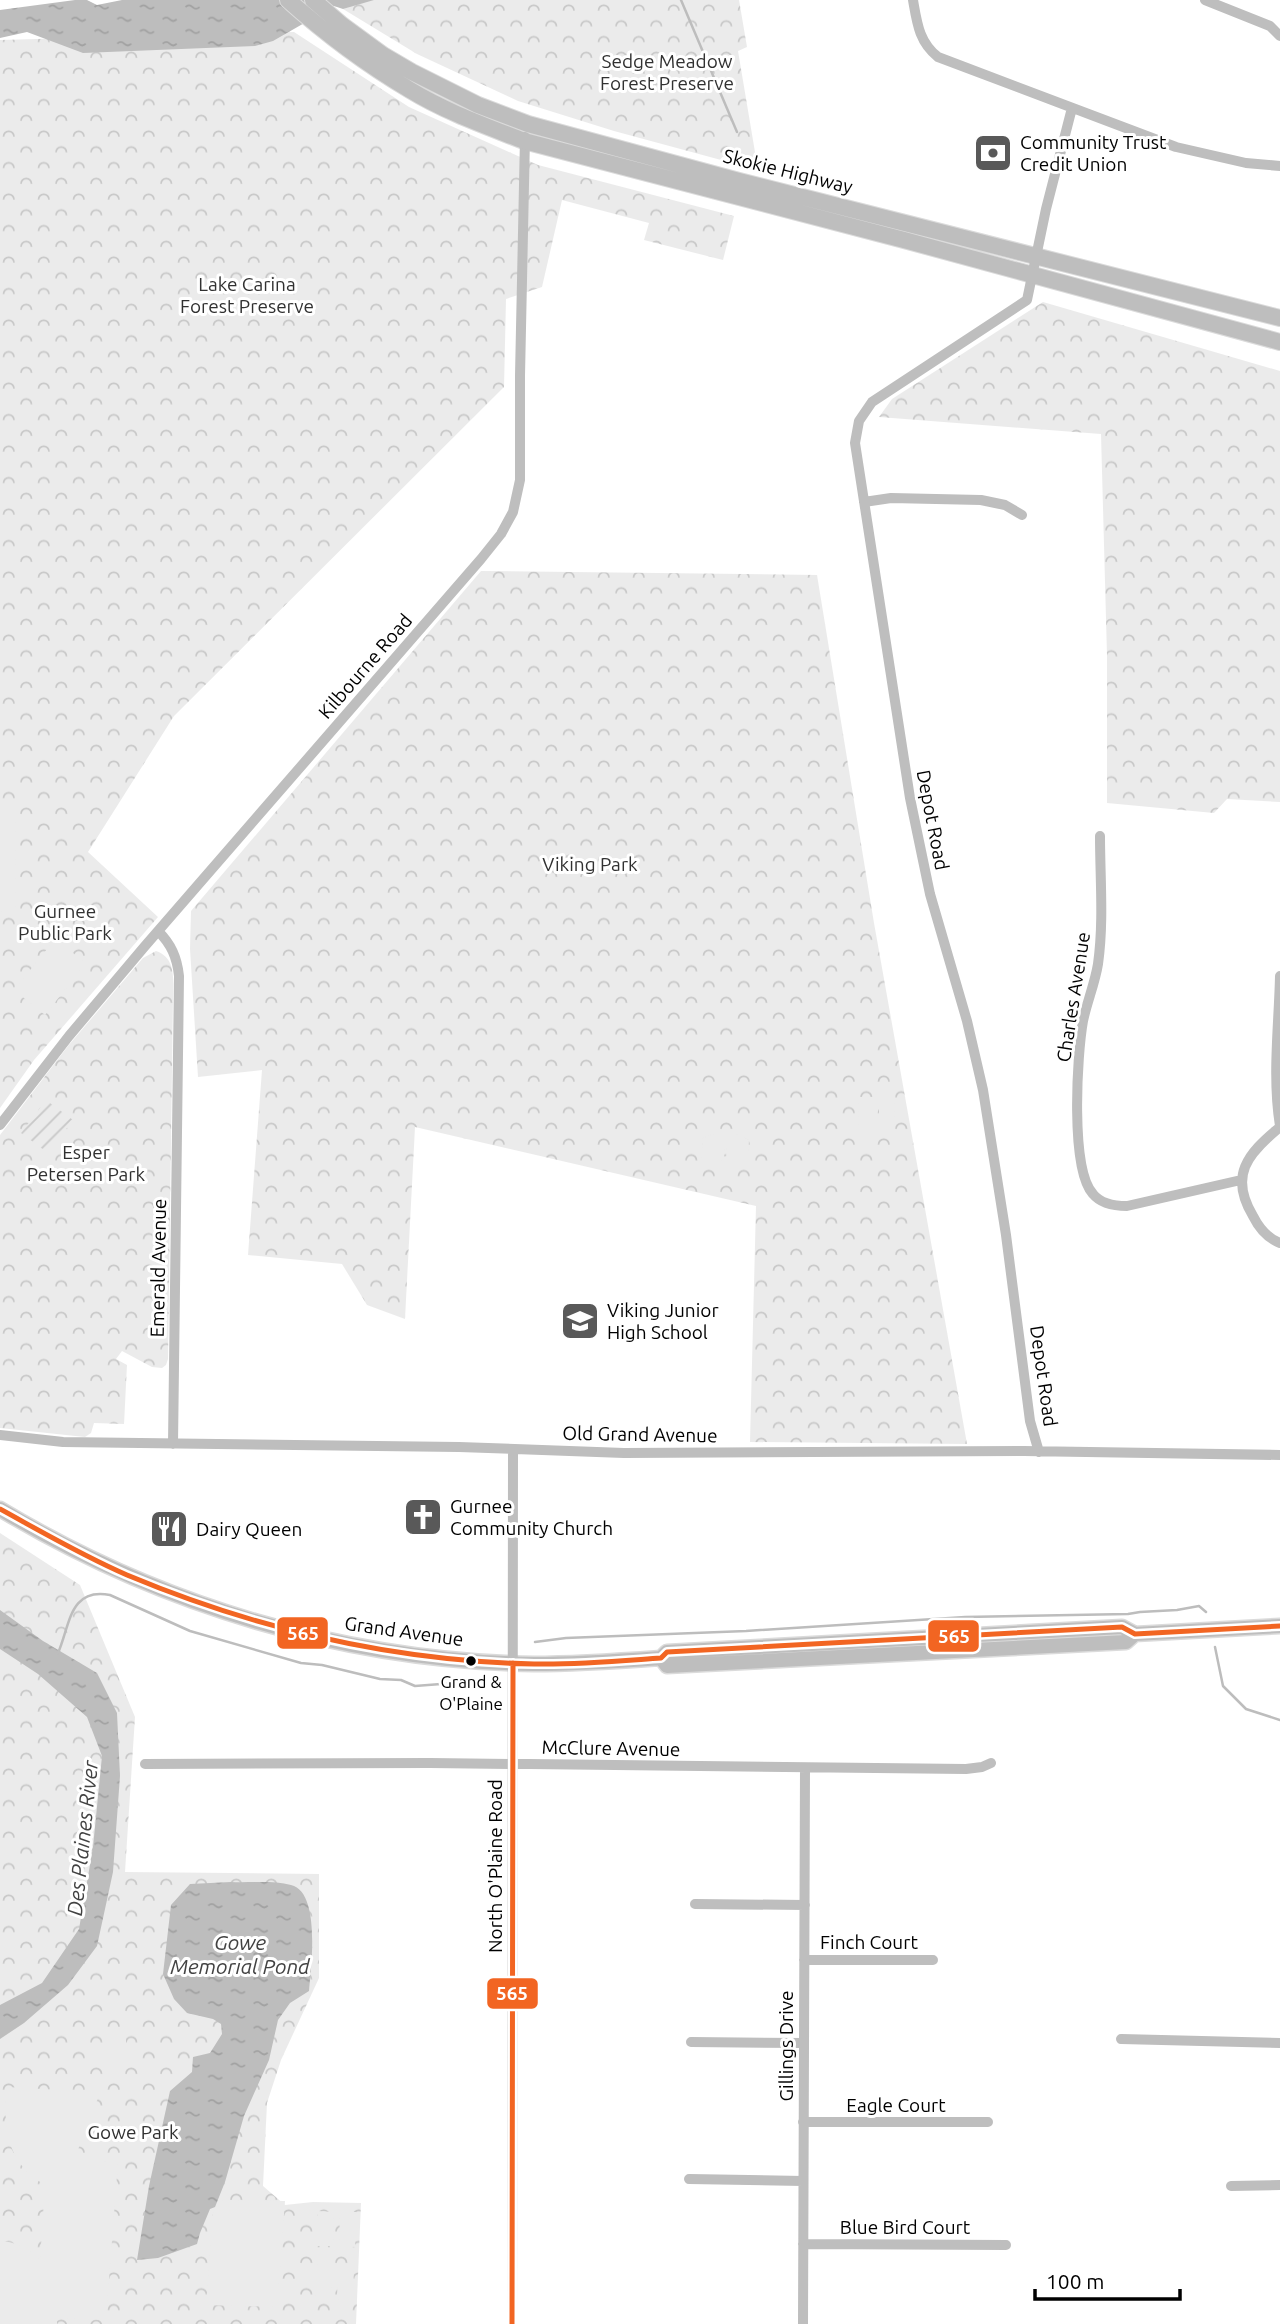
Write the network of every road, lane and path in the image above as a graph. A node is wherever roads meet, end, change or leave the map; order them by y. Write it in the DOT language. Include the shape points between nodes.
graph roads {
  1 [pos="288,0"];
  2 [pos="313,0"];
  3 [pos="913,0"];
  4 [pos="1205,0"];
  5 [pos="1280,36"];
  6 [pos="1072,108"];
  7 [pos="528,124"];
  8 [pos="524,141"];
  9 [pos="1280,166"];
  10 [pos="1036,256"];
  11 [pos="1032,276"];
  12 [pos="1280,318"];
  13 [pos="1280,342"];
  14 [pos="864,502"];
  15 [pos="1022,515"];
  16 [pos="1100,836"];
  17 [pos="158,931"];
  18 [pos="1280,976"];
  19 [pos="0,1125"];
  20 [pos="1280,1127"];
  21 [pos="1241,1180"];
  22 [pos="1280,1243"];
  23 [pos="0,1435"];
  24 [pos="173,1444"];
  25 [pos="513,1450"];
  26 [pos="1039,1452"];
  27 [pos="1280,1455"];
  28 [pos="0,1509"];
  29 [pos="1280,1626"];
  30 [pos="513,1663"];
  31 [pos="991,1763"];
  32 [pos="145,1764"];
  33 [pos="513,1764"];
  34 [pos="805,1768"];
  35 [pos="695,1904"];
  36 [pos="805,1905"];
  37 [pos="933,1959"];
  38 [pos="804,1960"];
  39 [pos="1121,2039"];
  40 [pos="691,2042"];
  41 [pos="804,2043"];
  42 [pos="1280,2043"];
  43 [pos="803,2122"];
  44 [pos="988,2122"];
  45 [pos="689,2179"];
  46 [pos="803,2181"];
  47 [pos="1280,2185"];
  48 [pos="1231,2186"];
  49 [pos="803,2244"];
  50 [pos="1006,2245"];
  51 [pos="512,2324"];
  52 [pos="803,2324"];
  1 -- 8 [label="highway, Skokie Highway" via="327,36 411,91"];
  2 -- 7 [label="highway, Skokie Highway" via="383,55 433,84"];
  3 -- 6 [label="street" via="923,42 939,57"];
  4 -- 5 [label="street" via="1270,26"];
  6 -- 9 [label="street" via="1196,153"];
  6 -- 10 [label="street, Depot Road"];
  7 -- 8 [label="street, Kilbourne Road"];
  7 -- 10 [label="highway, Skokie Highway"];
  8 -- 11 [label="highway, Skokie Highway"];
  8 -- 17 [label="street, Kilbourne Road" via="520,480 513,512 481,559"];
  10 -- 11 [label="street, Depot Road"];
  10 -- 12 [label="highway, Skokie Highway"];
  11 -- 13 [label="highway, Skokie Highway"];
  11 -- 14 [label="street, Depot Road" via="1027,300 889,389 864,411 855,443"];
  14 -- 15 [label="street" via="891,498 981,500 1005,505"];
  14 -- 26 [label="street, Depot Road" via="920,848 983,1090 1030,1421"];
  16 -- 21 [label="street, Charles Avenue" via="1098,966 1079,1052 1082,1175 1093,1195 1116,1206"];
  17 -- 19 [label="street, Kilbourne Road"];
  17 -- 24 [label="street, Emerald Avenue" via="178,962"];
  18 -- 20 [label="street"];
  20 -- 21 [label="street" via="1250,1158"];
  21 -- 22 [label="street" via="1242,1196 1256,1222"];
  23 -- 24 [label="street, Old Grand Avenue" via="63,1442"];
  24 -- 25 [label="street, Old Grand Avenue"];
  25 -- 26 [label="street, Old Grand Avenue"];
  25 -- 30 [label="street, North O'Plaine Road"];
  26 -- 27 [label="street, Old Grand Avenue"];
  28 -- 30 [label="main road, Grand Avenue" via="107,1566 244,1618 389,1651"];
  29 -- 30 [label="main road, Grand Avenue" via="1135,1634 1126,1642 667,1666 661,1658"];
  30 -- 33 [label="street, North O'Plaine Road"];
  31 -- 34 [label="street, McClure Avenue" via="966,1769"];
  32 -- 33 [label="street, McClure Avenue"];
  33 -- 34 [label="street, McClure Avenue"];
  33 -- 51 [label="street, North O'Plaine Road"];
  34 -- 36 [label="street, Gillings Drive"];
  35 -- 36 [label="street"];
  36 -- 38 [label="street, Gillings Drive"];
  37 -- 38 [label="street, Finch Court"];
  38 -- 41 [label="street, Gillings Drive"];
  39 -- 42 [label="street"];
  40 -- 41 [label="street"];
  41 -- 43 [label="street, Gillings Drive"];
  43 -- 44 [label="street, Eagle Court"];
  43 -- 46 [label="street, Gillings Drive"];
  45 -- 46 [label="street"];
  46 -- 49 [label="street, Gillings Drive"];
  47 -- 48 [label="street"];
  49 -- 50 [label="street, Blue Bird Court"];
  49 -- 52 [label="street, Gillings Drive"];
}
